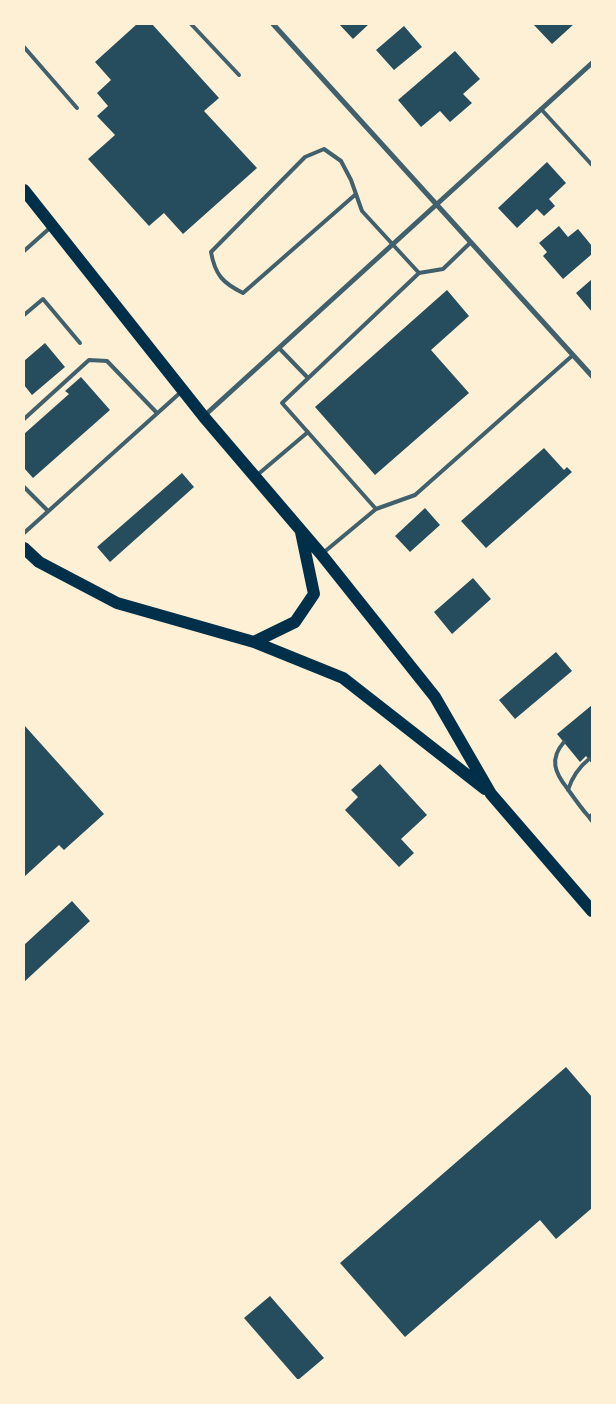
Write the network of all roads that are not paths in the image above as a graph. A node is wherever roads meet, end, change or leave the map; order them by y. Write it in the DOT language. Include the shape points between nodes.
graph roads {
  1 [pos="191,24"];
  2 [pos="273,24"];
  3 [pos="24,47"];
  4 [pos="592,63"];
  5 [pos="239,75"];
  6 [pos="77,108"];
  7 [pos="541,109"];
  8 [pos="592,166"];
  9 [pos="24,190"];
  10 [pos="356,194"];
  11 [pos="436,205"];
  12 [pos="52,226"];
  13 [pos="470,242"];
  14 [pos="393,245"];
  15 [pos="24,251"];
  16 [pos="419,273"];
  17 [pos="24,315"];
  18 [pos="80,343"];
  19 [pos="279,348"];
  20 [pos="573,355"];
  21 [pos="592,376"];
  22 [pos="308,378"];
  23 [pos="183,390"];
  24 [pos="158,413"];
  25 [pos="204,417"];
  26 [pos="24,419"];
  27 [pos="308,432"];
  28 [pos="255,476"];
  29 [pos="24,487"];
  30 [pos="376,509"];
  31 [pos="48,511"];
  32 [pos="301,529"];
  33 [pos="24,533"];
  34 [pos="24,548"];
  35 [pos="322,554"];
  36 [pos="254,642"];
  37 [pos="564,742"];
  38 [pos="588,759"];
  39 [pos="568,790"];
  40 [pos="491,794"];
  41 [pos="591,818"];
  42 [pos="592,911"];
  1 -- 5 [label="lane"];
  2 -- 11 [label="street"];
  3 -- 6 [label="lane"];
  4 -- 7 [label="street"];
  7 -- 8 [label="lane"];
  7 -- 11 [label="street"];
  9 -- 12 [label="main road"];
  10 -- 10 [label="lane" via="341,161 324,150 305,157 211,252 213,267 227,285 243,294"];
  10 -- 14 [label="lane" via="362,211"];
  11 -- 13 [label="street"];
  11 -- 14 [label="street"];
  12 -- 15 [label="lane"];
  12 -- 23 [label="main road"];
  13 -- 16 [label="lane" via="443,269"];
  13 -- 20 [label="street"];
  14 -- 16 [label="lane"];
  14 -- 19 [label="street"];
  16 -- 22 [label="lane"];
  17 -- 18 [label="lane" via="43,299"];
  19 -- 22 [label="lane"];
  19 -- 25 [label="street"];
  20 -- 21 [label="street"];
  20 -- 30 [label="lane" via="415,495"];
  22 -- 27 [label="lane" via="282,403"];
  23 -- 24 [label="lane"];
  23 -- 25 [label="main road"];
  24 -- 26 [label="lane" via="107,361 89,360"];
  24 -- 31 [label="lane"];
  25 -- 28 [label="main road"];
  27 -- 28 [label="lane"];
  27 -- 30 [label="lane"];
  28 -- 32 [label="main road"];
  29 -- 31 [label="lane"];
  30 -- 35 [label="lane"];
  31 -- 33 [label="lane"];
  32 -- 35 [label="main road"];
  32 -- 36 [label="main road" via="314,594 295,622"];
  34 -- 36 [label="main road" via="39,562 117,603"];
  35 -- 40 [label="main road" via="435,697"];
  36 -- 40 [label="main road" via="344,678"];
  37 -- 39 [label="lane" via="555,756 556,769"];
  38 -- 39 [label="lane" via="571,780"];
  39 -- 41 [label="lane"];
  40 -- 42 [label="main road"];
}
